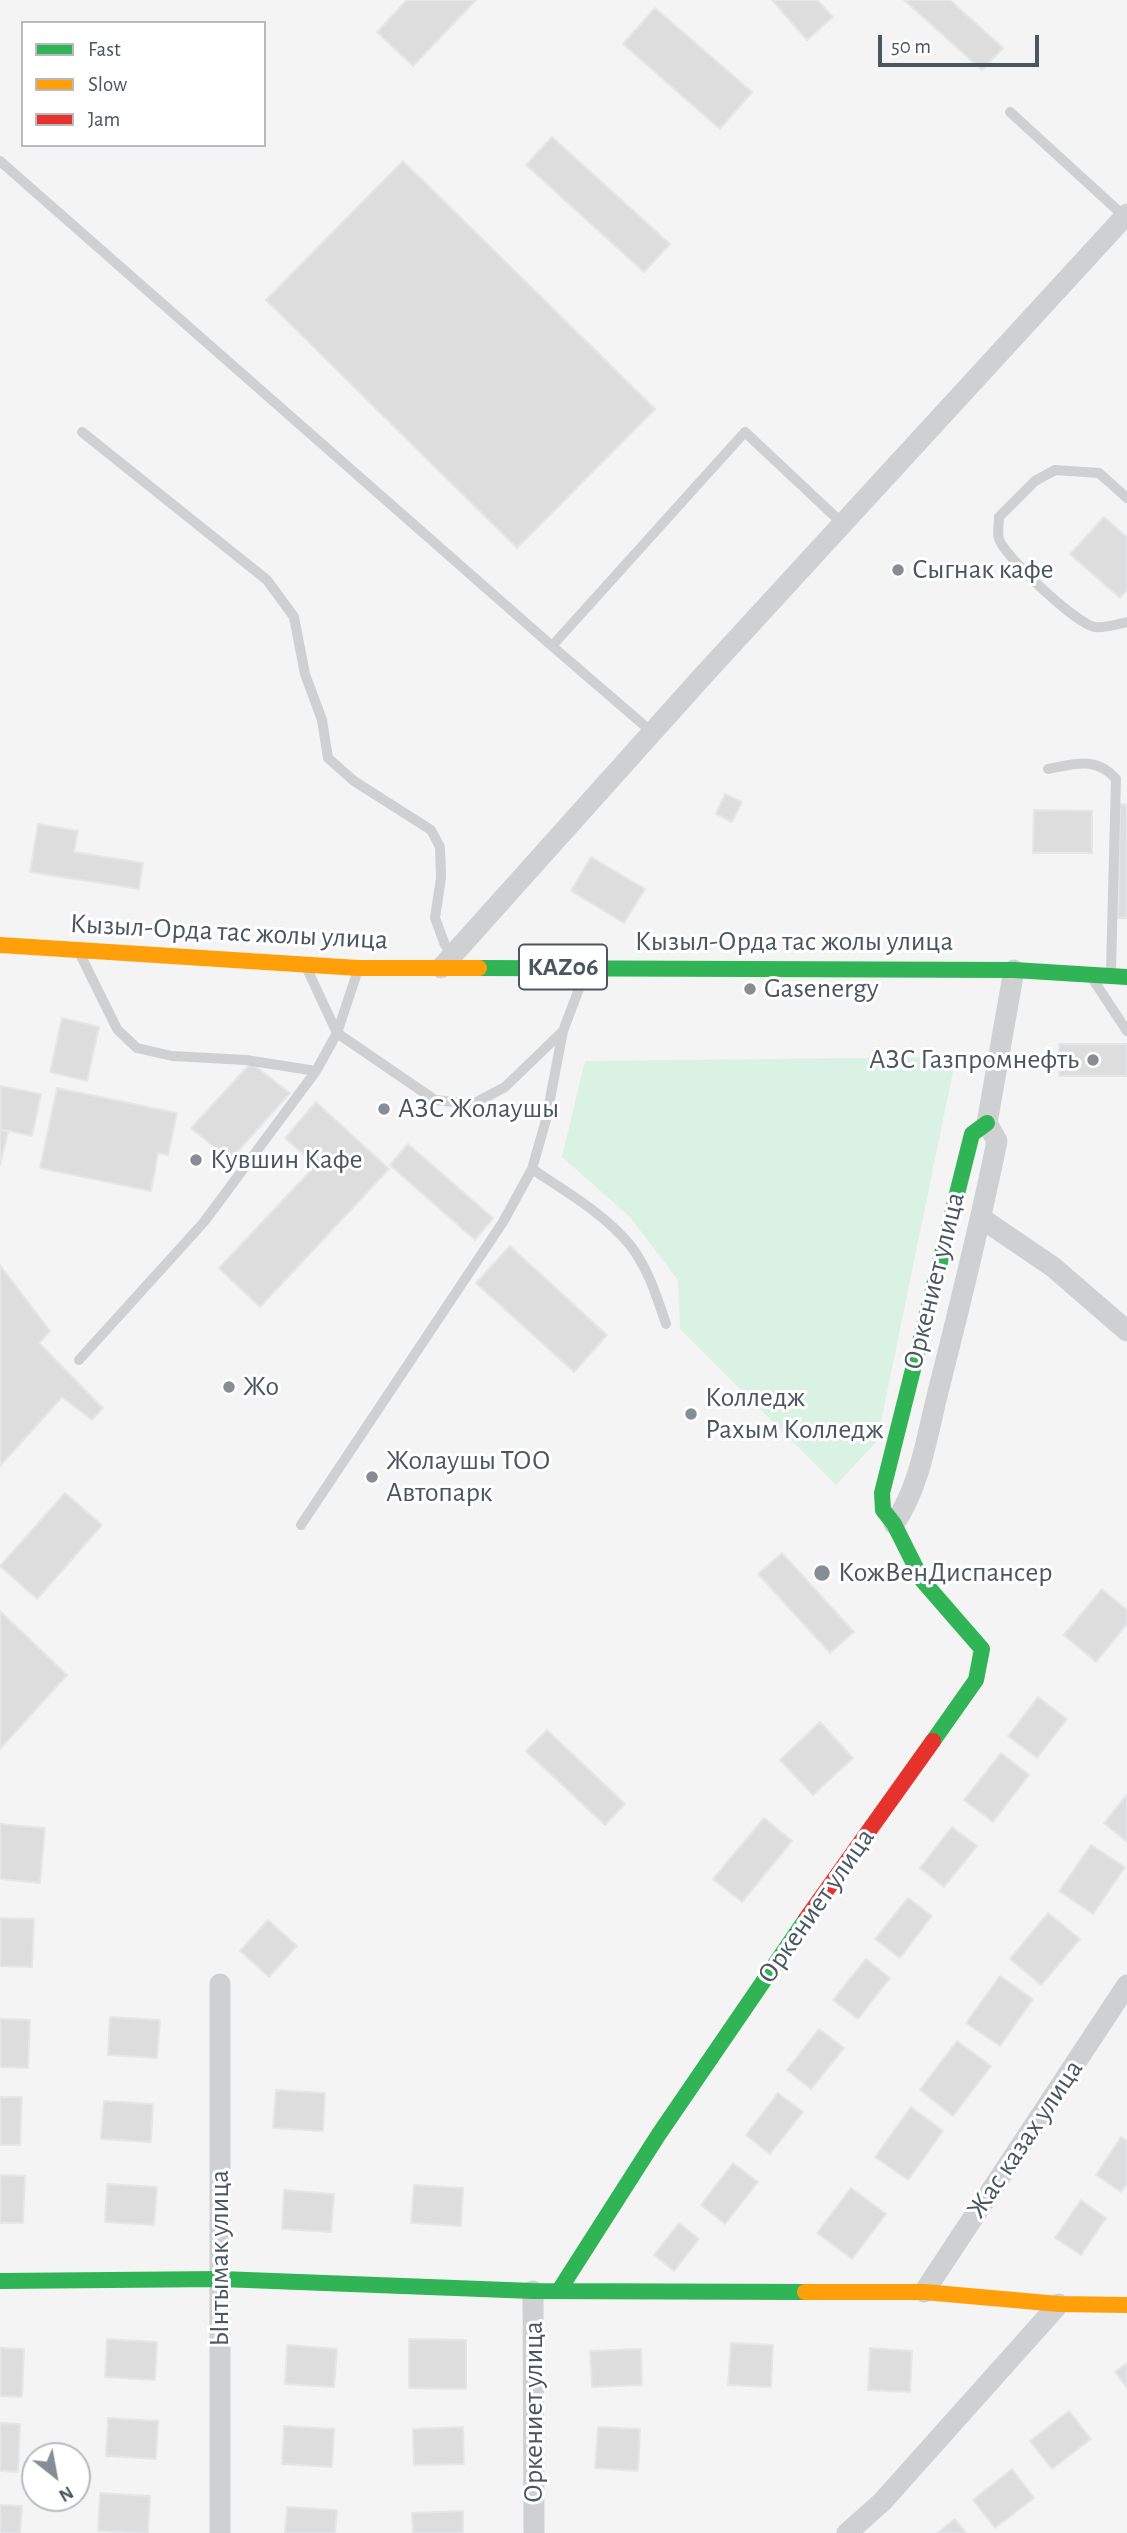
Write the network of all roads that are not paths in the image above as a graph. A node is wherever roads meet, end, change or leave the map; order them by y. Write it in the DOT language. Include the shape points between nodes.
graph roads {
  1 [pos="1010,112"];
  2 [pos="0,161"];
  3 [pos="1126,215"];
  4 [pos="82,432"];
  5 [pos="1127,498"];
  6 [pos="844,524"];
  7 [pos="1127,622"];
  8 [pos="552,646"];
  9 [pos="653,733"];
  10 [pos="1048,769"];
  11 [pos="0,944"];
  12 [pos="78,950"];
  13 [pos="447,961"];
  14 [pos="306,965"];
  15 [pos="588,967"];
  16 [pos="358,968"];
  17 [pos="1014,970"];
  18 [pos="1090,975"];
  19 [pos="1119,977"];
  20 [pos="562,1031"];
  21 [pos="1127,1031"];
  22 [pos="337,1033"];
  23 [pos="316,1071"];
  24 [pos="987,1123"];
  25 [pos="532,1169"];
  26 [pos="981,1218"];
  27 [pos="666,1324"];
  28 [pos="1127,1331"];
  29 [pos="79,1360"];
  30 [pos="894,1524"];
  31 [pos="301,1525"];
  32 [pos="219,1984"];
  33 [pos="1127,1985"];
  34 [pos="220,2279"];
  35 [pos="0,2281"];
  36 [pos="560,2290"];
  37 [pos="533,2291"];
  38 [pos="924,2292"];
  39 [pos="1059,2304"];
  40 [pos="1127,2305"];
  41 [pos="220,2533"];
  42 [pos="534,2533"];
  43 [pos="847,2533"];
  1 -- 3 [label="lane"];
  2 -- 8 [label="lane"];
  3 -- 6 [label="street"];
  4 -- 13 [label="lane" via="267,580 294,617 328,758 354,781 431,830 440,847 435,918"];
  5 -- 7 [label="lane" via="1099,474 1055,470 1035,481 999,517 998,538 1007,553 1072,614 1092,626"];
  6 -- 8 [label="lane" via="745,432"];
  6 -- 9 [label="street"];
  8 -- 9 [label="lane"];
  9 -- 13 [label="street"];
  10 -- 19 [label="lane" via="1090,761 1116,779"];
  11 -- 12 [label="street, Кызыл-Орда тас жолы улица / KАZ06"];
  12 -- 14 [label="street, Кызыл-Орда тас жолы улица / KАZ06"];
  12 -- 23 [label="lane" via="117,1029 137,1048"];
  13 -- 15 [label="street, Кызыл-Орда тас жолы улица / KАZ06"];
  13 -- 16 [label="street, Кызыл-Орда тас жолы улица / KАZ06"];
  14 -- 16 [label="street, Кызыл-Орда тас жолы улица / KАZ06"];
  14 -- 22 [label="lane"];
  15 -- 17 [label="street, Кызыл-Орда тас жолы улица / KАZ06"];
  15 -- 20 [label="lane"];
  16 -- 22 [label="lane"];
  17 -- 18 [label="street, Кызыл-Орда тас жолы улица / KАZ06"];
  17 -- 24 [label="street, Оркениет улица"];
  18 -- 19 [label="street, Кызыл-Орда тас жолы улица / KАZ06"];
  18 -- 21 [label="lane"];
  20 -- 22 [label="lane" via="505,1087 473,1104 435,1100"];
  20 -- 25 [label="lane"];
  22 -- 23 [label="lane"];
  23 -- 29 [label="lane" via="204,1222"];
  24 -- 26 [label="street, Оркениет улица" via="997,1141"];
  24 -- 30 [label="street, Оркениет улица" via="972,1134 957,1185 884,1480 883,1510"];
  25 -- 27 [label="lane" via="580,1200 630,1245 648,1275"];
  25 -- 31 [label="lane" via="503,1222"];
  26 -- 28 [label="street" via="1053,1267"];
  26 -- 30 [label="street, Оркениет улица" via="922,1454 904,1511"];
  30 -- 36 [label="street, Оркениет улица" via="922,1580 982,1649 976,1680 714,2049"];
  32 -- 34 [label="street, Ынтымак улица"];
  33 -- 38 [label="street, Жас казах улица"];
  34 -- 35 [label="street"];
  34 -- 37 [label="street"];
  34 -- 41 [label="street, Ынтымак улица"];
  36 -- 37 [label="street"];
  36 -- 38 [label="street"];
  37 -- 42 [label="street, Оркениет улица"];
  38 -- 39 [label="street"];
  39 -- 40 [label="street"];
  39 -- 43 [label="street" via="882,2502"];
}
